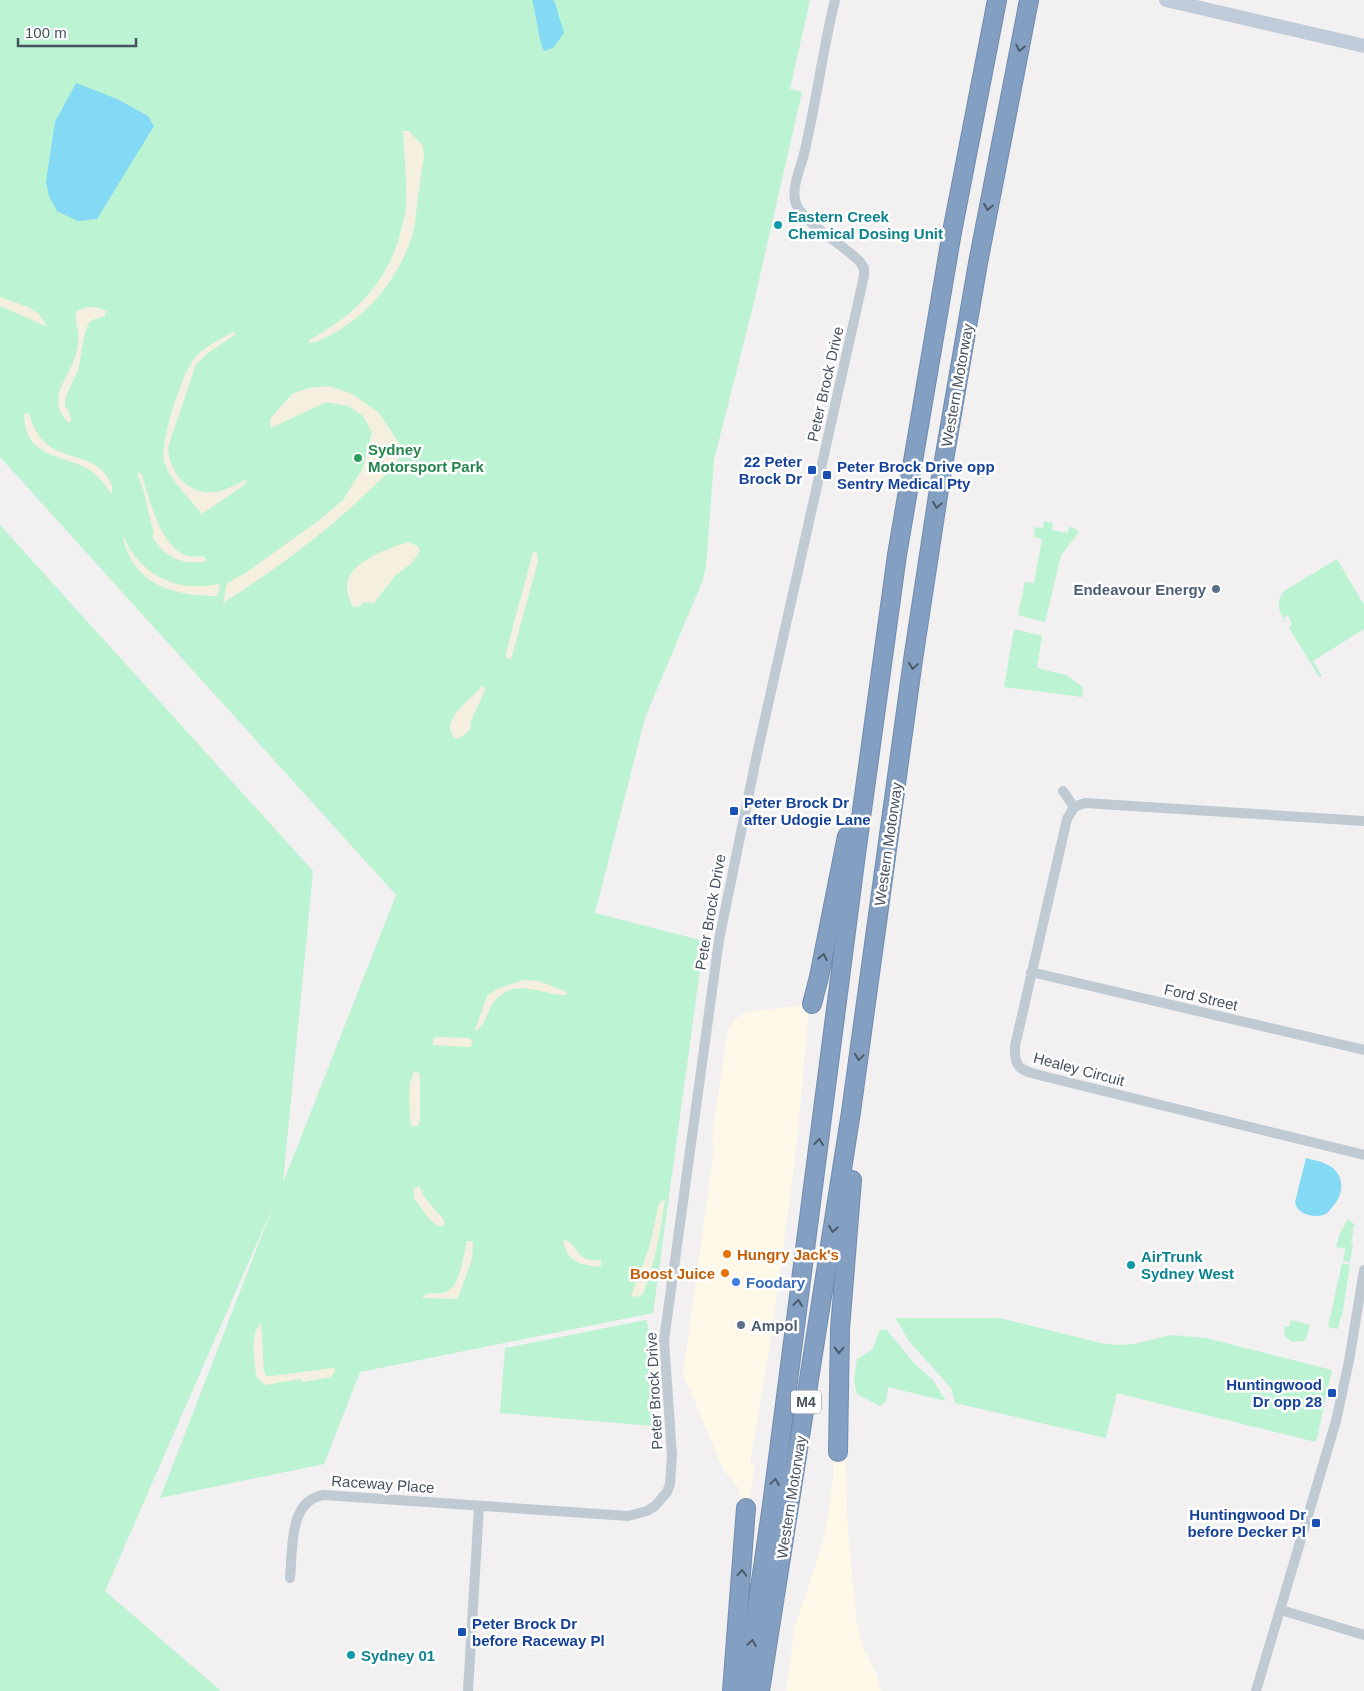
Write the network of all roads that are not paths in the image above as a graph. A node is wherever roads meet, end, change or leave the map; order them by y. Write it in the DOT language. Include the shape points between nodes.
graph roads {
  1 [pos="835,0"];
  2 [pos="997,0"];
  3 [pos="1029,0"];
  4 [pos="1166,0"];
  5 [pos="1208,0"];
  6 [pos="1364,36"];
  7 [pos="1364,46"];
  8 [pos="879,680"];
  9 [pos="1063,791"];
  10 [pos="1074,807"];
  11 [pos="1364,821"];
  12 [pos="1031,972"];
  13 [pos="812,1004"];
  14 [pos="1364,1050"];
  15 [pos="851,1112"];
  16 [pos="1364,1155"];
  17 [pos="1364,1270"];
  18 [pos="838,1452"];
  19 [pos="479,1506"];
  20 [pos="746,1508"];
  21 [pos="778,1576"];
  22 [pos="290,1578"];
  23 [pos="1281,1610"];
  24 [pos="1364,1635"];
  25 [pos="468,1691"];
  26 [pos="732,1691"];
  27 [pos="744,1691"];
  28 [pos="760,1691"];
  29 [pos="770,1691"];
  30 [pos="1256,1691"];
  1 -- 19 [label="street, Peter Brock Drive" via="794,199 810,222 860,262 864,276 757,754 719,940 664,1340 672,1455 670,1484 655,1506 628,1516"];
  2 -- 8 [label="highway, Western Motorway / M4" via="936,322"];
  3 -- 15 [label="highway, Western Motorway / M4, one-way" via="939,489"];
  4 -- 7 [label="main road"];
  5 -- 6 [label="main road"];
  13 -- 8 [label="highway, one-way" via="844,854 859,758"];
  27 -- 8 [label="highway, Western Motorway / M4, one-way" via="782,1427"];
  9 -- 10 [label="street"];
  10 -- 11 [label="street" via="1085,803"];
  10 -- 12 [label="street, Healey Circuit" via="1067,819"];
  12 -- 14 [label="street, Ford Street"];
  12 -- 16 [label="street, Healey Circuit" via="1014,1058 1023,1070"];
  15 -- 18 [label="highway, one-way" via="857,1120 840,1329"];
  15 -- 21 [label="highway, Western Motorway / M4, one-way"];
  17 -- 23 [label="street" via="1341,1400"];
  19 -- 22 [label="street, Raceway Place" via="314,1496 302,1507 296,1520"];
  19 -- 25 [label="street"];
  26 -- 20 [label="highway, one-way"];
  21 -- 28 [label="highway, Western Motorway / M4"];
  21 -- 29 [label="highway"];
  23 -- 24 [label="street"];
  23 -- 30 [label="street"];
}
